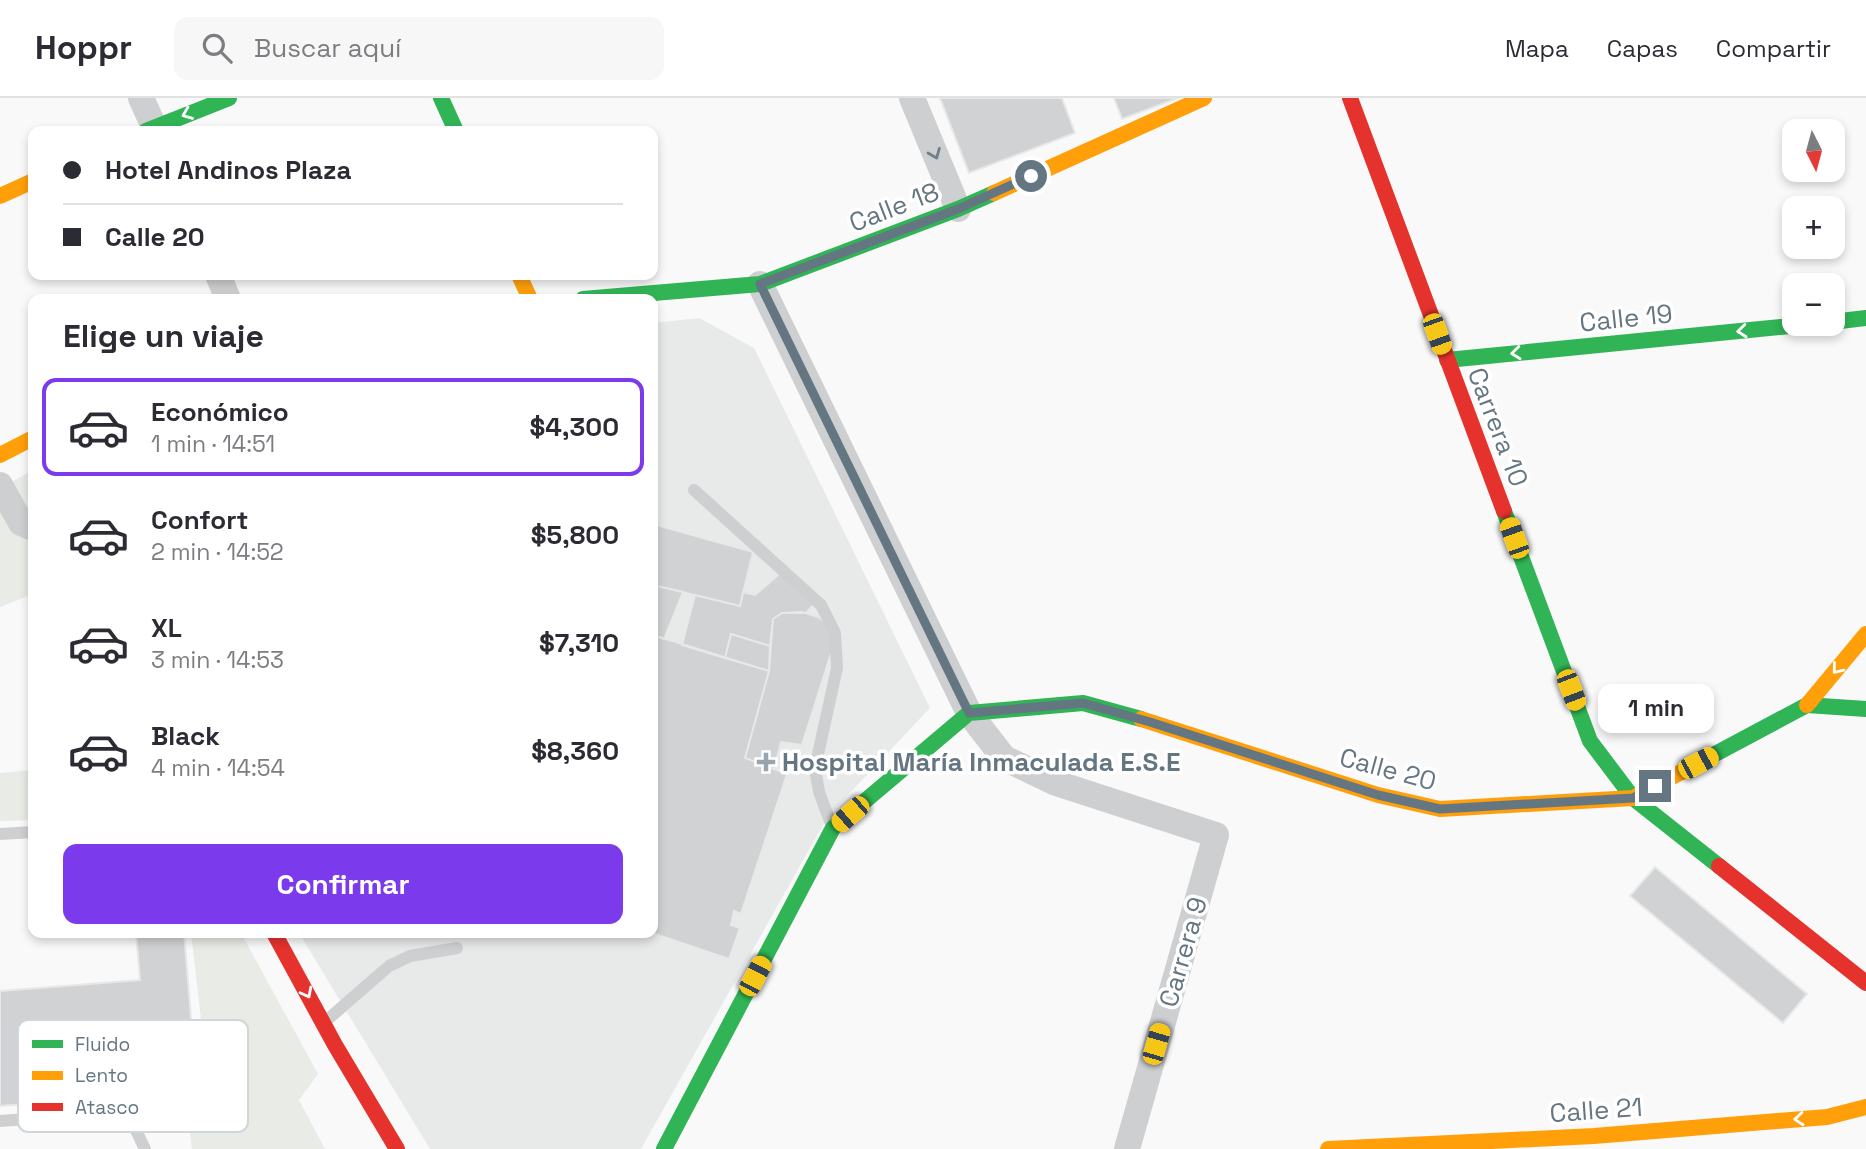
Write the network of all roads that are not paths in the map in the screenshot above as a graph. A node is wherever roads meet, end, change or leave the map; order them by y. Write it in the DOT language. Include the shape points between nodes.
graph roads {
  1 [pos="141,98"];
  2 [pos="229,98"];
  3 [pos="441,98"];
  4 [pos="912,98"];
  5 [pos="1204,98"];
  6 [pos="1350,98"];
  7 [pos="151,126"];
  8 [pos="162,126"];
  9 [pos="454,126"];
  10 [pos="28,183"];
  11 [pos="0,196"];
  12 [pos="958,209"];
  13 [pos="760,284"];
  14 [pos="642,294"];
  15 [pos="1866,318"];
  16 [pos="1845,320"];
  17 [pos="1782,327"];
  18 [pos="1447,360"];
  19 [pos="28,441"];
  20 [pos="0,455"];
  21 [pos="0,485"];
  22 [pos="694,490"];
  23 [pos="28,526"];
  24 [pos="1866,634"];
  25 [pos="1807,705"];
  26 [pos="1866,709"];
  27 [pos="969,713"];
  28 [pos="1633,798"];
  29 [pos="833,828"];
  30 [pos="28,832"];
  31 [pos="0,834"];
  32 [pos="277,938"];
  33 [pos="457,947"];
  34 [pos="1866,983"];
  35 [pos="323,1023"];
  36 [pos="1866,1107"];
  37 [pos="18,1120"];
  38 [pos="0,1121"];
  39 [pos="137,1132"];
  40 [pos="145,1149"];
  41 [pos="397,1149"];
  42 [pos="664,1149"];
  43 [pos="1127,1149"];
  44 [pos="1328,1149"];
  1 -- 7 [label="street"];
  2 -- 8 [label="main road, one-way"];
  3 -- 9 [label="main road"];
  4 -- 12 [label="street, one-way"];
  5 -- 12 [label="main road, Calle 18"];
  6 -- 18 [label="main road, Carrera 10"];
  10 -- 11 [label="main road"];
  12 -- 13 [label="main road, Calle 18"];
  13 -- 14 [label="main road, Calle 18"];
  13 -- 27 [label="street"];
  15 -- 16 [label="main road"];
  17 -- 18 [label="main road, Calle 19, one-way"];
  18 -- 28 [label="main road, Carrera 10" via="1590,741"];
  19 -- 20 [label="main road"];
  21 -- 23 [label="street" via="21,523"];
  22 -- 29 [label="lane" via="821,605 835,633 837,668 816,774"];
  24 -- 25 [label="main road, one-way"];
  25 -- 26 [label="main road"];
  25 -- 28 [label="main road, Calle 20"];
  27 -- 28 [label="main road, Calle 20" via="1083,703 1378,795 1440,809"];
  27 -- 29 [label="main road"];
  27 -- 43 [label="street, Carrera 9" via="1004,758 1014,763 1056,783 1216,835"];
  28 -- 34 [label="main road, Carrera 10"];
  29 -- 42 [label="main road"];
  30 -- 31 [label="lane"];
  32 -- 35 [label="main road, one-way"];
  33 -- 35 [label="lane" via="410,956 389,966"];
  35 -- 41 [label="main road"];
  36 -- 44 [label="main road, Calle 21, one-way" via="1827,1117 1608,1135"];
  37 -- 38 [label="lane"];
  39 -- 40 [label="lane"];
}
